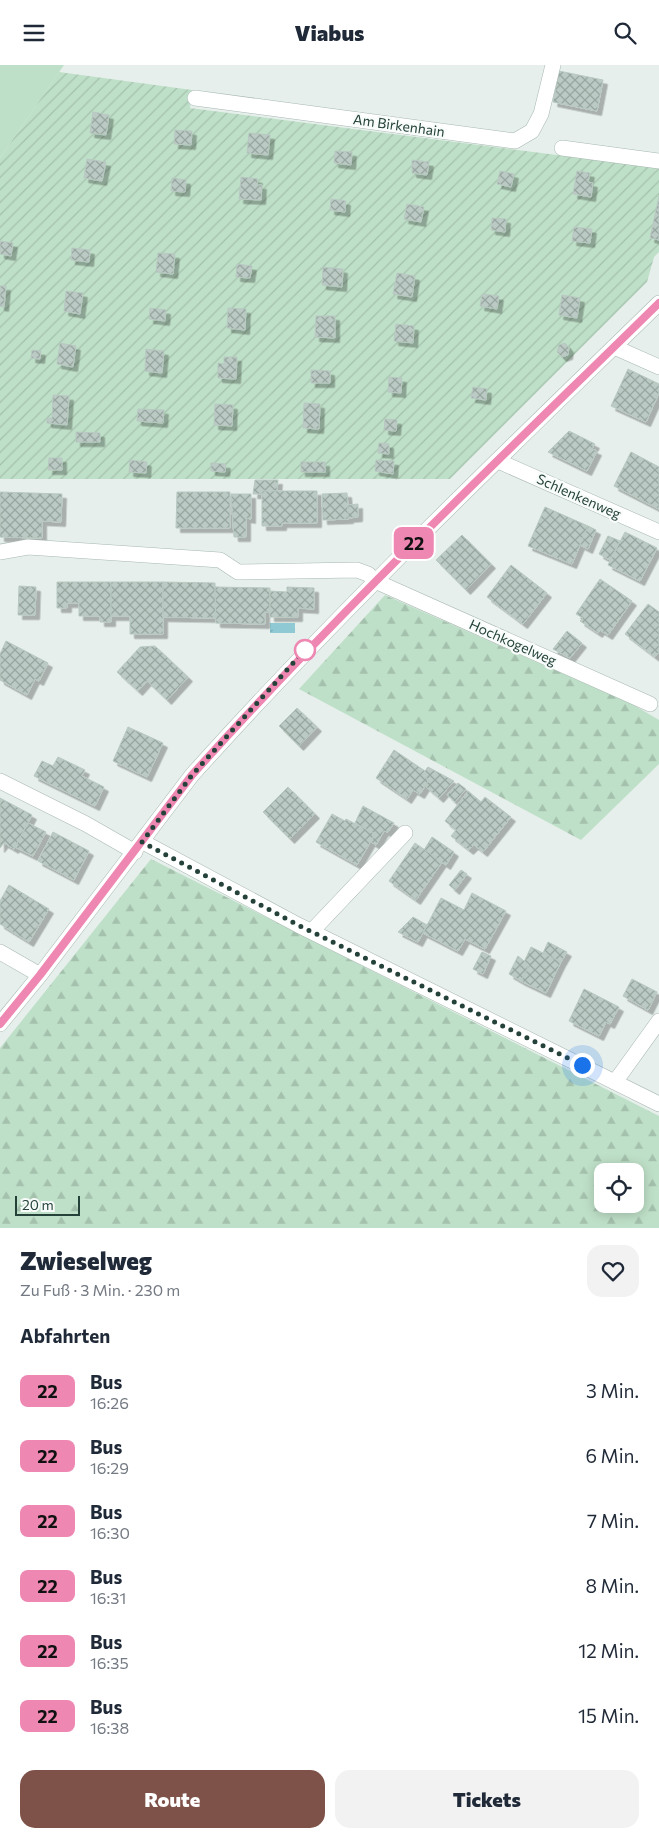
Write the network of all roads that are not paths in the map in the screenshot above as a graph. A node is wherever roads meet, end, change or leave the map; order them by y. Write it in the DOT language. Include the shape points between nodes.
graph roads {
  1 [pos="553,65"];
  2 [pos="195,98"];
  3 [pos="562,148"];
  4 [pos="659,161"];
  5 [pos="659,303"];
  6 [pos="614,347"];
  7 [pos="659,367"];
  8 [pos="498,461"];
  9 [pos="659,532"];
  10 [pos="0,552"];
  11 [pos="375,581"];
  12 [pos="650,704"];
  13 [pos="0,781"];
  14 [pos="405,833"];
  15 [pos="139,847"];
  16 [pos="312,931"];
  17 [pos="0,952"];
  18 [pos="40,975"];
  19 [pos="659,1021"];
  20 [pos="0,1024"];
  21 [pos="615,1082"];
  22 [pos="659,1104"];
  1 -- 2 [label="street, Am Birkenhain" via="541,114 532,131 515,141"];
  3 -- 4 [label="street"];
  5 -- 6 [label="street"];
  6 -- 7 [label="street"];
  6 -- 8 [label="street"];
  8 -- 9 [label="street, Schlenkenweg"];
  8 -- 11 [label="street"];
  10 -- 11 [label="street, Hochkogelweg" via="28,547 220,560 238,572 357,570 368,573"];
  11 -- 12 [label="street, Hochkogelweg"];
  11 -- 15 [label="street" via="305,650 192,775"];
  13 -- 15 [label="street"];
  14 -- 16 [label="street"];
  15 -- 16 [label="street"];
  15 -- 18 [label="street"];
  16 -- 21 [label="street"];
  17 -- 18 [label="street"];
  18 -- 20 [label="street"];
  19 -- 21 [label="street"];
  21 -- 22 [label="street"];
}
